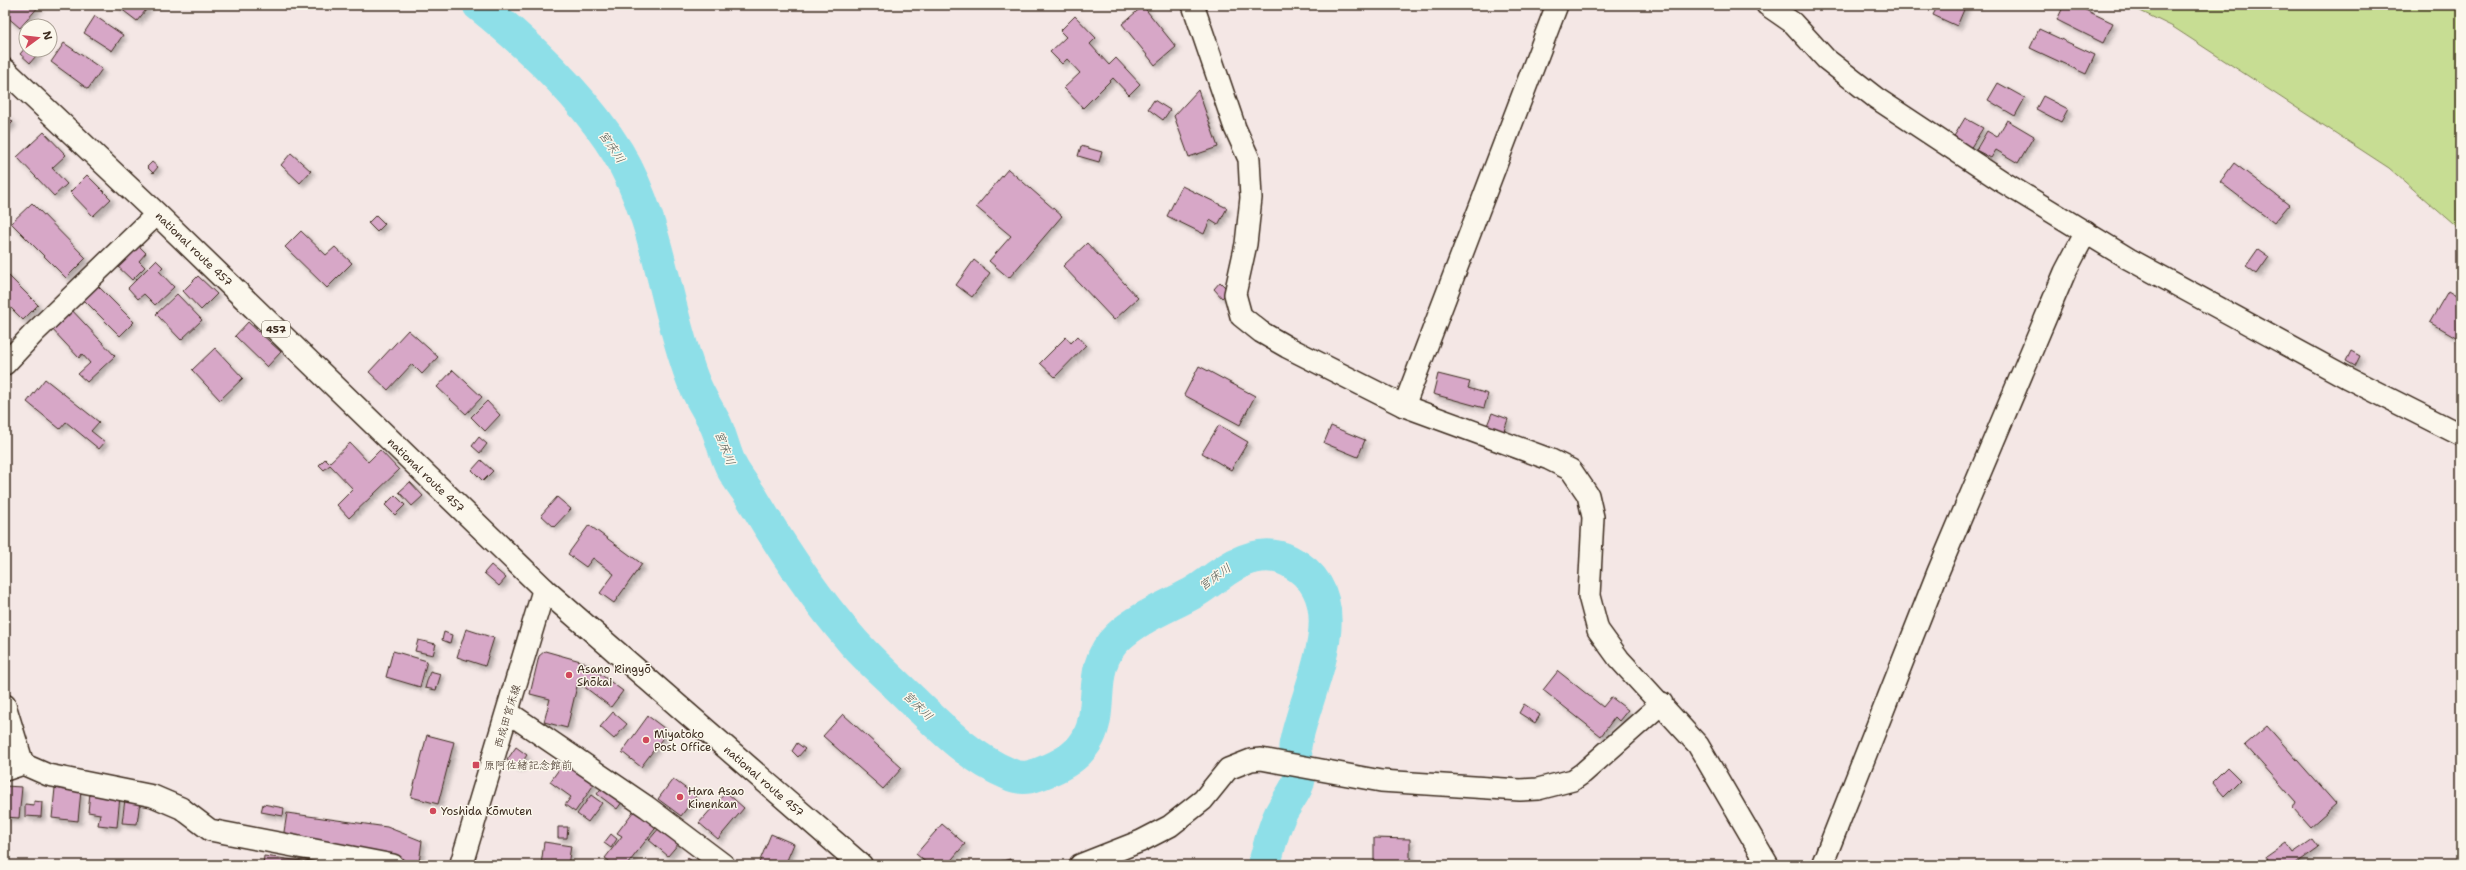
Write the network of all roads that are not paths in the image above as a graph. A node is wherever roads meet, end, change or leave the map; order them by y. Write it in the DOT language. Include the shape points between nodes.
graph roads {
  1 [pos="1193,5"];
  2 [pos="1557,5"];
  3 [pos="1767,5"];
  4 [pos="5,70"];
  5 [pos="157,214"];
  6 [pos="2086,232"];
  7 [pos="5,364"];
  8 [pos="1404,406"];
  9 [pos="2461,435"];
  10 [pos="544,589"];
  11 [pos="1662,703"];
  12 [pos="5,705"];
  13 [pos="509,713"];
  14 [pos="14,767"];
  15 [pos="393,865"];
  16 [pos="461,865"];
  17 [pos="724,865"];
  18 [pos="861,865"];
  19 [pos="1080,865"];
  20 [pos="1768,865"];
  21 [pos="1822,865"];
  1 -- 8 [label="street" via="1235,128 1249,159 1251,198 1246,244 1235,294 1241,316 1280,343"];
  2 -- 8 [label="street"];
  3 -- 6 [label="street" via="1793,23 1826,59 1876,98 2003,182"];
  4 -- 5 [label="main road, national route 457 / 457"];
  5 -- 7 [label="street"];
  5 -- 10 [label="main road, national route 457 / 457"];
  6 -- 9 [label="street" via="2129,259 2346,377"];
  6 -- 21 [label="street" via="2065,272 1938,572"];
  8 -- 11 [label="street" via="1571,470 1588,495 1594,517 1588,596 1598,630 1619,658"];
  10 -- 13 [label="main road, 西成田宮床線"];
  10 -- 18 [label="main road, national route 457 / 457"];
  11 -- 19 [label="street" via="1584,773 1573,780 1538,789 1520,790 1358,778 1251,760 1228,769 1203,800 1170,826 1141,841"];
  11 -- 20 [label="street" via="1698,745"];
  12 -- 14 [label="street"];
  13 -- 16 [label="main road, 西成田宮床線"];
  13 -- 17 [label="street" via="647,807"];
  14 -- 15 [label="street" via="153,796 181,808 210,830"];
}
